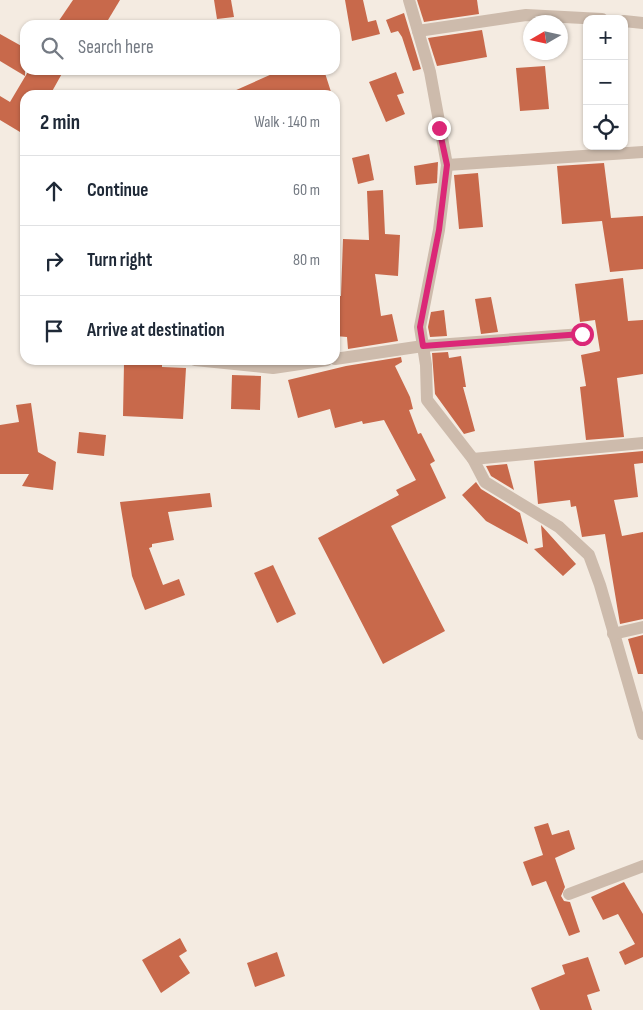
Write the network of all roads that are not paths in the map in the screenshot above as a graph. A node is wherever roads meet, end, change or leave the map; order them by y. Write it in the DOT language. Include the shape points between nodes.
graph roads {
  1 [pos="409,0"];
  2 [pos="583,18"];
  3 [pos="628,21"];
  4 [pos="643,23"];
  5 [pos="418,31"];
  6 [pos="643,152"];
  7 [pos="447,165"];
  8 [pos="582,334"];
  9 [pos="423,346"];
  10 [pos="340,358"];
  11 [pos="244,365"];
  12 [pos="294,365"];
  13 [pos="643,443"];
  14 [pos="473,459"];
  15 [pos="643,627"];
  16 [pos="613,634"];
  17 [pos="643,734"];
  18 [pos="643,866"];
  19 [pos="569,894"];
  1 -- 5 [label="street"];
  2 -- 5 [label="street" via="526,15"];
  3 -- 4 [label="street"];
  5 -- 7 [label="street" via="430,72"];
  6 -- 7 [label="street"];
  7 -- 9 [label="street" via="439,230 420,327"];
  8 -- 9 [label="street"];
  9 -- 10 [label="street"];
  9 -- 14 [label="street" via="427,400"];
  11 -- 12 [label="street" via="273,368"];
  13 -- 14 [label="street"];
  14 -- 16 [label="street" via="485,482 559,527 589,555"];
  15 -- 16 [label="street"];
  16 -- 17 [label="street"];
  18 -- 19 [label="street"];
}
